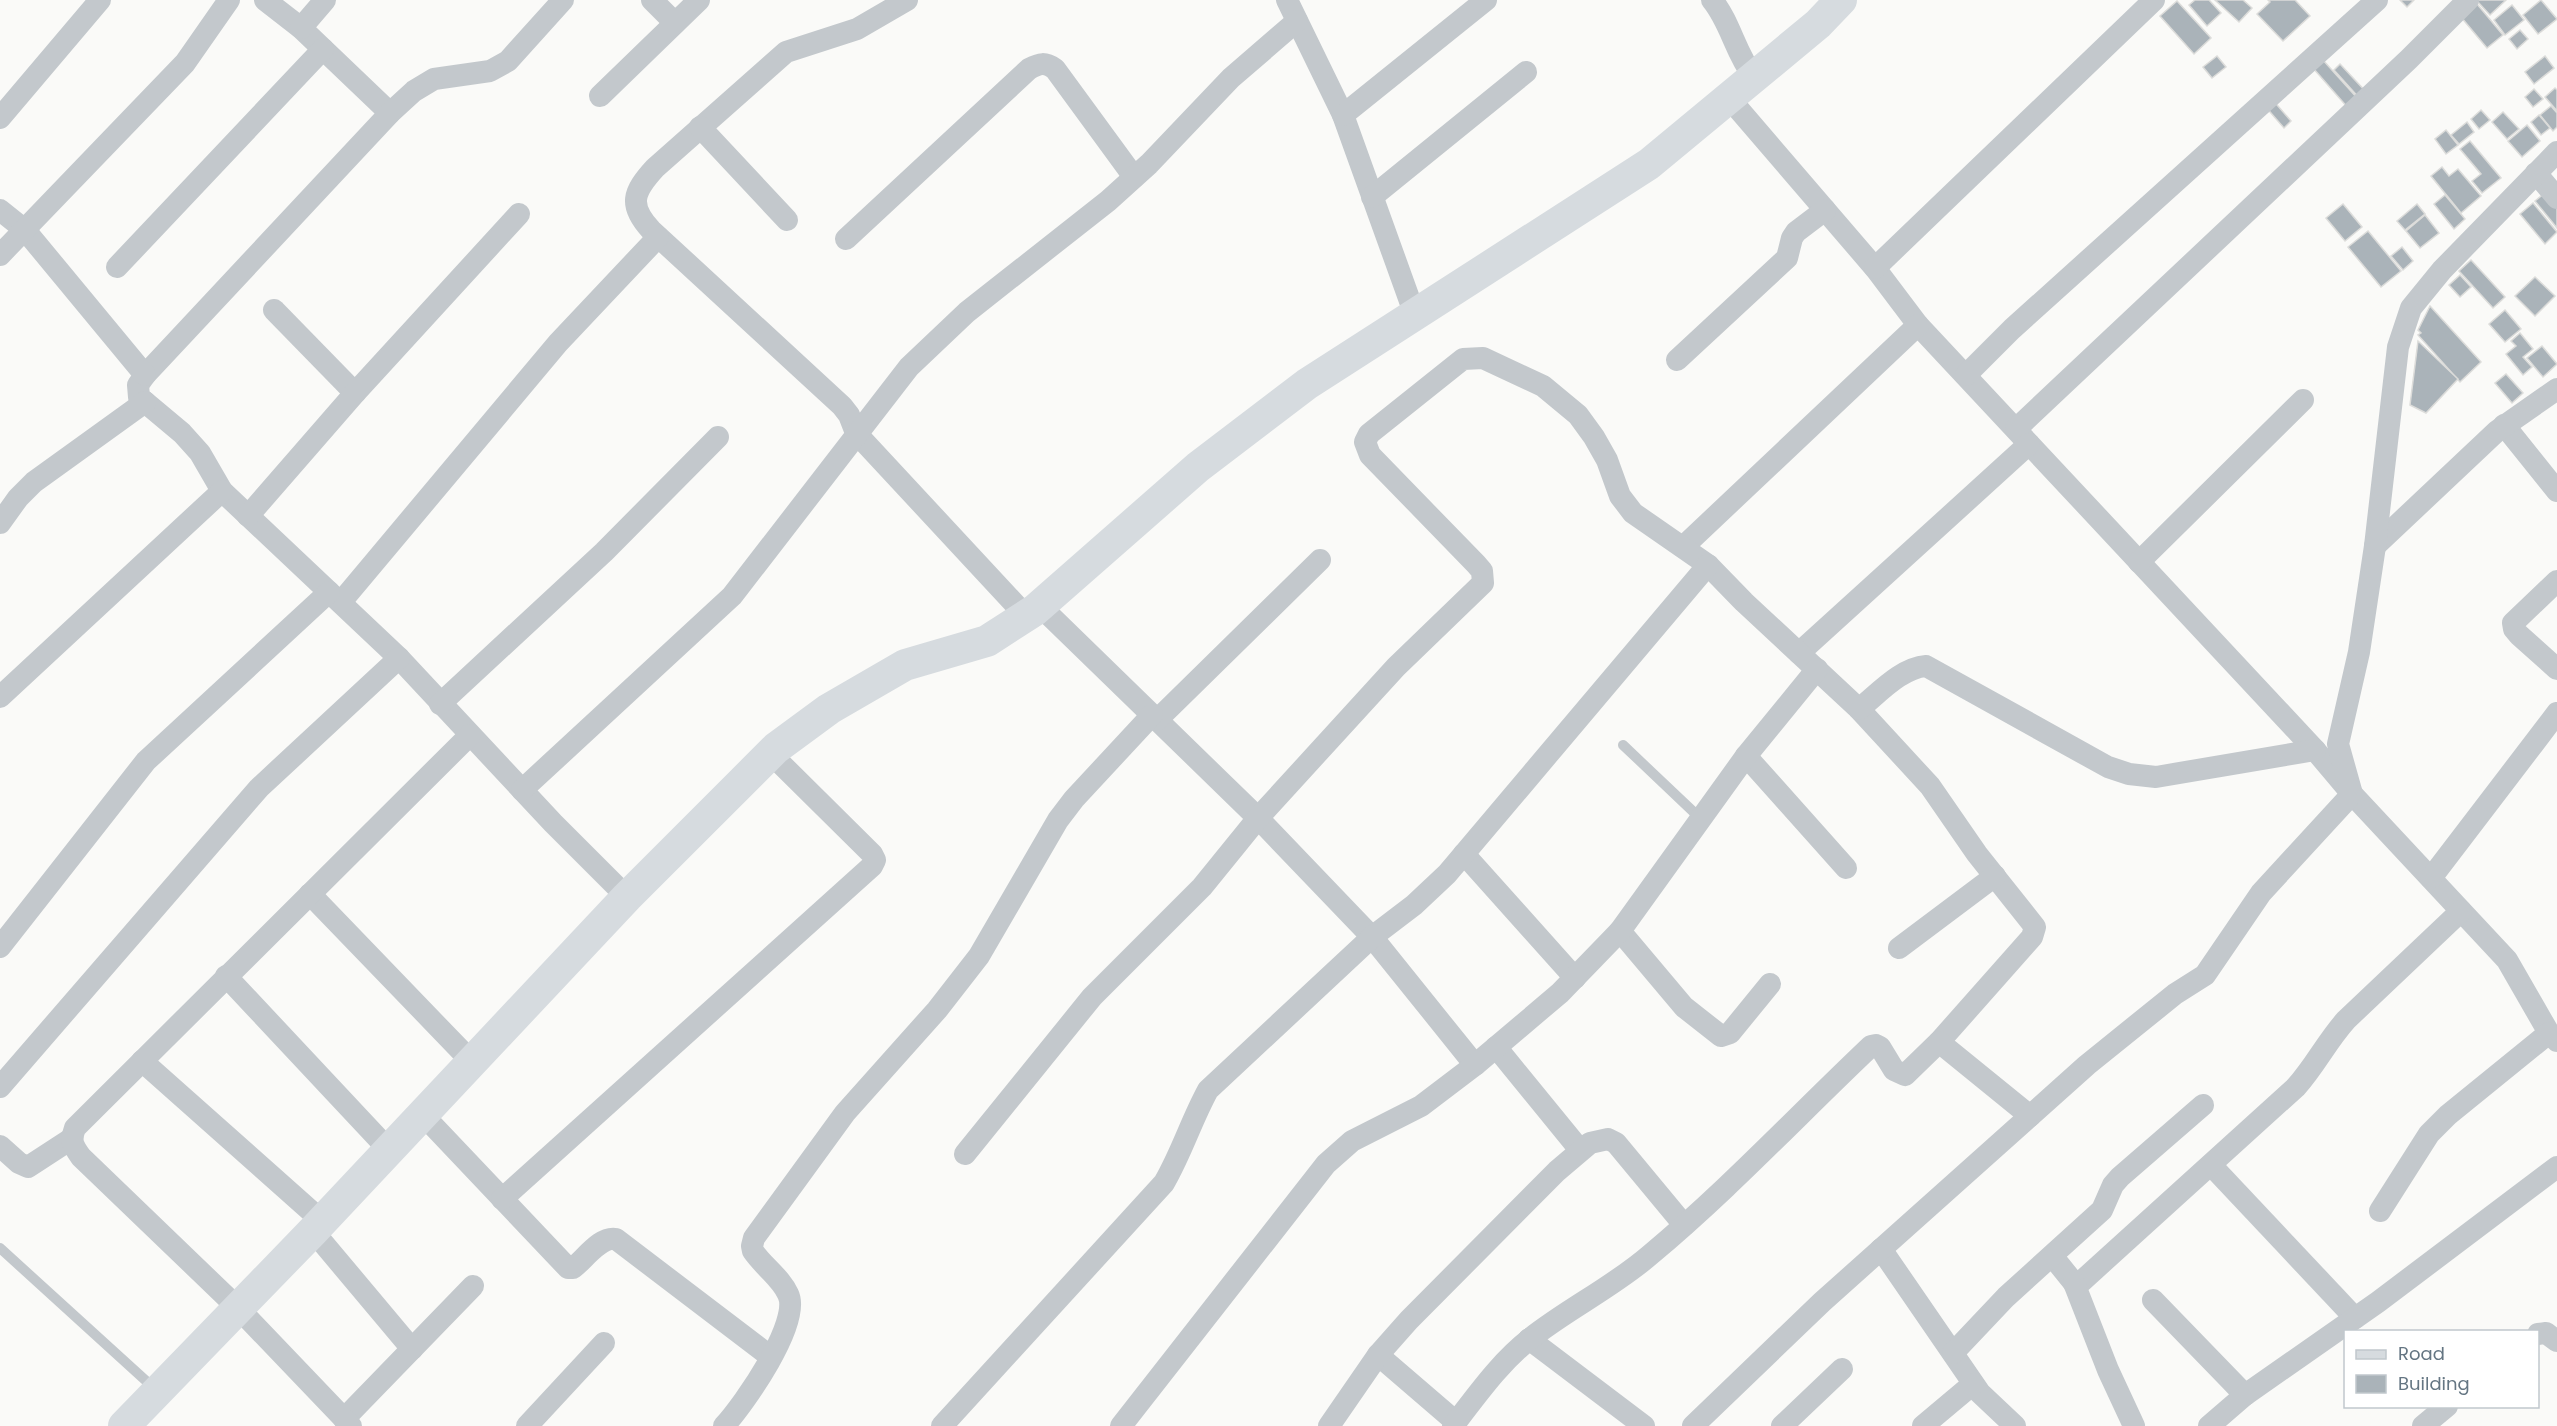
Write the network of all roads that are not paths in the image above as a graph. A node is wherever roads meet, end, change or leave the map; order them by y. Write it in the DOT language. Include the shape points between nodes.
graph roads {
  1 [pos="100,0"];
  2 [pos="229,0"];
  3 [pos="265,0"];
  4 [pos="325,0"];
  5 [pos="563,0"];
  6 [pos="652,0"];
  7 [pos="699,0"];
  8 [pos="907,0"];
  9 [pos="1287,0"];
  10 [pos="1486,0"];
  11 [pos="1712,0"];
  12 [pos="1841,0"];
  13 [pos="2154,0"];
  14 [pos="2377,0"];
  15 [pos="2468,0"];
  16 [pos="1297,21"];
  17 [pos="675,23"];
  18 [pos="301,28"];
  19 [pos="323,49"];
  20 [pos="1527,72"];
  21 [pos="1754,77"];
  22 [pos="600,96"];
  23 [pos="1729,98"];
  24 [pos="390,113"];
  25 [pos="1343,115"];
  26 [pos="0,118"];
  27 [pos="700,127"];
  28 [pos="2557,152"];
  29 [pos="2536,173"];
  30 [pos="1134,177"];
  31 [pos="1372,197"];
  32 [pos="2557,198"];
  33 [pos="0,210"];
  34 [pos="1825,210"];
  35 [pos="519,214"];
  36 [pos="787,220"];
  37 [pos="25,230"];
  38 [pos="658,237"];
  39 [pos="846,239"];
  40 [pos="0,255"];
  41 [pos="117,267"];
  42 [pos="1875,268"];
  43 [pos="274,310"];
  44 [pos="1415,315"];
  45 [pos="1918,325"];
  46 [pos="1677,360"];
  47 [pos="145,375"];
  48 [pos="1966,375"];
  49 [pos="2557,389"];
  50 [pos="355,393"];
  51 [pos="2303,400"];
  52 [pos="145,402"];
  53 [pos="2504,425"];
  54 [pos="856,433"];
  55 [pos="718,437"];
  56 [pos="2023,437"];
  57 [pos="222,491"];
  58 [pos="2557,491"];
  59 [pos="248,516"];
  60 [pos="0,523"];
  61 [pos="2375,546"];
  62 [pos="1683,547"];
  63 [pos="1320,560"];
  64 [pos="2139,562"];
  65 [pos="1708,565"];
  66 [pos="2557,581"];
  67 [pos="335,597"];
  68 [pos="1033,611"];
  69 [pos="1799,653"];
  70 [pos="399,658"];
  71 [pos="1817,669"];
  72 [pos="2557,669"];
  73 [pos="0,697"];
  74 [pos="440,704"];
  75 [pos="1860,709"];
  76 [pos="2557,713"];
  77 [pos="1155,717"];
  78 [pos="470,735"];
  79 [pos="1623,745"];
  80 [pos="2315,750"];
  81 [pos="770,753"];
  82 [pos="1746,756"];
  83 [pos="522,790"];
  84 [pos="2352,794"];
  85 [pos="1258,818"];
  86 [pos="1701,819"];
  87 [pos="1464,854"];
  88 [pos="1846,868"];
  89 [pos="1995,876"];
  90 [pos="2431,878"];
  91 [pos="310,894"];
  92 [pos="627,897"];
  93 [pos="2461,911"];
  94 [pos="1620,931"];
  95 [pos="1372,937"];
  96 [pos="0,946"];
  97 [pos="1899,948"];
  98 [pos="226,976"];
  99 [pos="1575,978"];
  100 [pos="1770,984"];
  101 [pos="2553,1037"];
  102 [pos="1939,1041"];
  103 [pos="1496,1047"];
  104 [pos="142,1061"];
  105 [pos="472,1062"];
  106 [pos="1475,1065"];
  107 [pos="0,1087"];
  108 [pos="2203,1105"];
  109 [pos="423,1115"];
  110 [pos="2030,1116"];
  111 [pos="71,1139"];
  112 [pos="1592,1144"];
  113 [pos="0,1146"];
  114 [pos="389,1150"];
  115 [pos="965,1154"];
  116 [pos="2211,1165"];
  117 [pos="2557,1167"];
  118 [pos="502,1199"];
  119 [pos="2380,1210"];
  120 [pos="1692,1219"];
  121 [pos="318,1226"];
  122 [pos="0,1248"];
  123 [pos="1881,1249"];
  124 [pos="2053,1257"];
  125 [pos="2074,1283"];
  126 [pos="473,1286"];
  127 [pos="2153,1300"];
  128 [pos="238,1308"];
  129 [pos="2355,1318"];
  130 [pos="2539,1334"];
  131 [pos="1529,1339"];
  132 [pos="2557,1341"];
  133 [pos="604,1343"];
  134 [pos="412,1349"];
  135 [pos="1953,1353"];
  136 [pos="1378,1355"];
  137 [pos="771,1357"];
  138 [pos="1842,1369"];
  139 [pos="1973,1384"];
  140 [pos="157,1391"];
  141 [pos="2245,1395"];
  142 [pos="2446,1408"];
  143 [pos="348,1423"];
  144 [pos="1455,1424"];
  145 [pos="727,1425"];
  146 [pos="124,1426"];
  147 [pos="527,1426"];
  148 [pos="942,1426"];
  149 [pos="1121,1426"];
  150 [pos="1329,1426"];
  151 [pos="1644,1426"];
  152 [pos="1693,1426"];
  153 [pos="1782,1426"];
  154 [pos="1923,1426"];
  155 [pos="2015,1426"];
  156 [pos="2134,1426"];
  157 [pos="2209,1426"];
  158 [pos="2423,1426"];
  1 -- 26 [label="street"];
  2 -- 37 [label="street" via="185,63"];
  3 -- 18 [label="street"];
  4 -- 18 [label="street"];
  5 -- 24 [label="street" via="508,61 490,71 434,79"];
  6 -- 17 [label="street"];
  7 -- 17 [label="street"];
  8 -- 27 [label="street" via="857,29 786,52"];
  9 -- 16 [label="street"];
  10 -- 25 [label="street"];
  11 -- 21 [label="street"];
  12 -- 21 [label="street"];
  13 -- 42 [label="street"];
  14 -- 48 [label="street"];
  15 -- 56 [label="street"];
  16 -- 25 [label="street"];
  16 -- 30 [label="street" via="1231,78"];
  17 -- 22 [label="street"];
  18 -- 19 [label="street"];
  19 -- 24 [label="street"];
  19 -- 41 [label="street"];
  20 -- 31 [label="street"];
  21 -- 23 [label="street"];
  23 -- 34 [label="street"];
  23 -- 44 [label="street" via="1648,164"];
  24 -- 47 [label="street"];
  25 -- 31 [label="street"];
  27 -- 36 [label="street"];
  27 -- 38 [label="street" via="655,168 636,194 639,217"];
  28 -- 29 [label="street"];
  29 -- 32 [label="street"];
  29 -- 61 [label="street" via="2442,270 2411,308 2398,347"];
  30 -- 39 [label="street" via="1055,69 1039,63"];
  30 -- 54 [label="street" via="967,312 909,367"];
  31 -- 44 [label="street"];
  33 -- 37 [label="street"];
  34 -- 42 [label="street"];
  34 -- 46 [label="street" via="1796,232 1787,258"];
  35 -- 50 [label="street"];
  37 -- 40 [label="street"];
  37 -- 47 [label="street"];
  38 -- 54 [label="street" via="842,406"];
  38 -- 67 [label="street" via="558,343"];
  42 -- 45 [label="street"];
  43 -- 50 [label="street"];
  44 -- 68 [label="street" via="1307,384 1198,467"];
  45 -- 48 [label="street"];
  45 -- 62 [label="street"];
  47 -- 52 [label="street" via="137,391"];
  48 -- 56 [label="street"];
  49 -- 53 [label="street"];
  50 -- 59 [label="street"];
  51 -- 64 [label="street"];
  52 -- 57 [label="street" via="200,453"];
  52 -- 60 [label="street" via="34,482"];
  53 -- 58 [label="street"];
  53 -- 61 [label="street"];
  54 -- 68 [label="street"];
  54 -- 83 [label="street" via="732,596"];
  55 -- 74 [label="street" via="596,559"];
  56 -- 64 [label="street"];
  56 -- 69 [label="street"];
  57 -- 59 [label="street"];
  57 -- 73 [label="street"];
  59 -- 67 [label="street"];
  61 -- 84 [label="street" via="2360,652 2338,744"];
  62 -- 65 [label="street"];
  62 -- 85 [label="street" via="1634,513 1620,496 1608,460 1594,437 1558,397 1483,358 1463,359 1369,434 1365,442 1370,455 1482,571 1483,583 1396,666"];
  63 -- 77 [label="street"];
  64 -- 80 [label="street"];
  65 -- 69 [label="street"];
  65 -- 87 [label="street"];
  66 -- 72 [label="street" via="2512,623 2519,635"];
  67 -- 70 [label="street"];
  67 -- 96 [label="street" via="146,761"];
  68 -- 77 [label="street"];
  68 -- 81 [label="street" via="987,640 905,664 830,709"];
  69 -- 71 [label="street"];
  70 -- 74 [label="street"];
  70 -- 107 [label="street" via="259,788"];
  71 -- 75 [label="street"];
  71 -- 82 [label="street"];
  74 -- 78 [label="street"];
  75 -- 80 [label="street" via="1904,673 1926,666 2108,767 2129,774 2156,777"];
  75 -- 89 [label="street" via="1930,786"];
  76 -- 90 [label="street"];
  77 -- 85 [label="street"];
  77 -- 137 [label="street" via="1063,813 979,956 938,1010 845,1113 754,1238 753,1251 788,1292 792,1305 789,1321"];
  78 -- 83 [label="street"];
  78 -- 91 [label="street"];
  79 -- 86 [label="lane"];
  80 -- 84 [label="street"];
  81 -- 92 [label="street"];
  81 -- 118 [label="street" via="872,854 872,867"];
  82 -- 86 [label="street"];
  82 -- 88 [label="street"];
  83 -- 92 [label="street"];
  84 -- 90 [label="street"];
  84 -- 110 [label="street" via="2276,874 2205,975 2175,994"];
  85 -- 95 [label="street"];
  85 -- 115 [label="street" via="1202,887 1092,997"];
  86 -- 94 [label="street"];
  87 -- 95 [label="street" via="1414,905"];
  87 -- 99 [label="street"];
  89 -- 97 [label="street"];
  89 -- 102 [label="street" via="2032,921 2035,932"];
  90 -- 93 [label="street"];
  91 -- 98 [label="street"];
  91 -- 105 [label="street"];
  92 -- 105 [label="street"];
  93 -- 101 [label="street" via="2507,960"];
  93 -- 116 [label="street" via="2346,1020 2296,1088"];
  94 -- 99 [label="street"];
  94 -- 100 [label="street" via="1684,1007 1720,1036 1730,1034"];
  95 -- 106 [label="street"];
  95 -- 148 [label="street" via="1208,1090 1164,1183"];
  98 -- 104 [label="street"];
  98 -- 114 [label="street"];
  99 -- 103 [label="street"];
  101 -- 119 [label="street" via="2428,1134"];
  102 -- 110 [label="street"];
  102 -- 120 [label="street" via="1905,1075 1894,1070 1880,1047 1871,1047"];
  103 -- 106 [label="street"];
  103 -- 112 [label="street"];
  104 -- 111 [label="street" via="75,1128"];
  104 -- 121 [label="street"];
  105 -- 109 [label="street"];
  106 -- 149 [label="street" via="1421,1106 1352,1141 1326,1164"];
  108 -- 124 [label="street" via="2120,1177 2102,1210"];
  109 -- 114 [label="street"];
  109 -- 118 [label="street"];
  110 -- 123 [label="street"];
  111 -- 113 [label="street" via="28,1167"];
  111 -- 128 [label="street" via="81,1157"];
  112 -- 120 [label="street" via="1623,1150"];
  112 -- 136 [label="street" via="1409,1320"];
  114 -- 121 [label="street"];
  116 -- 125 [label="street" via="2082,1281"];
  116 -- 129 [label="street"];
  117 -- 129 [label="street"];
  118 -- 137 [label="street" via="568,1268 573,1268 603,1241 616,1239"];
  120 -- 131 [label="street" via="1617,1282"];
  121 -- 128 [label="street"];
  121 -- 134 [label="street"];
  122 -- 140 [label="lane"];
  123 -- 135 [label="street"];
  123 -- 152 [label="street"];
  124 -- 125 [label="street"];
  124 -- 135 [label="street" via="2006,1297"];
  125 -- 156 [label="street"];
  126 -- 134 [label="street"];
  127 -- 141 [label="street"];
  128 -- 140 [label="street"];
  128 -- 143 [label="street"];
  129 -- 141 [label="street"];
  130 -- 132 [label="street" via="2546,1333"];
  131 -- 144 [label="street" via="1511,1355"];
  131 -- 151 [label="street"];
  133 -- 147 [label="street"];
  134 -- 143 [label="street"];
  135 -- 139 [label="street"];
  136 -- 144 [label="street"];
  136 -- 150 [label="street"];
  137 -- 145 [label="street"];
  138 -- 153 [label="street"];
  139 -- 154 [label="street"];
  139 -- 155 [label="street"];
  140 -- 146 [label="street"];
  141 -- 157 [label="street"];
  142 -- 158 [label="street"];
}
